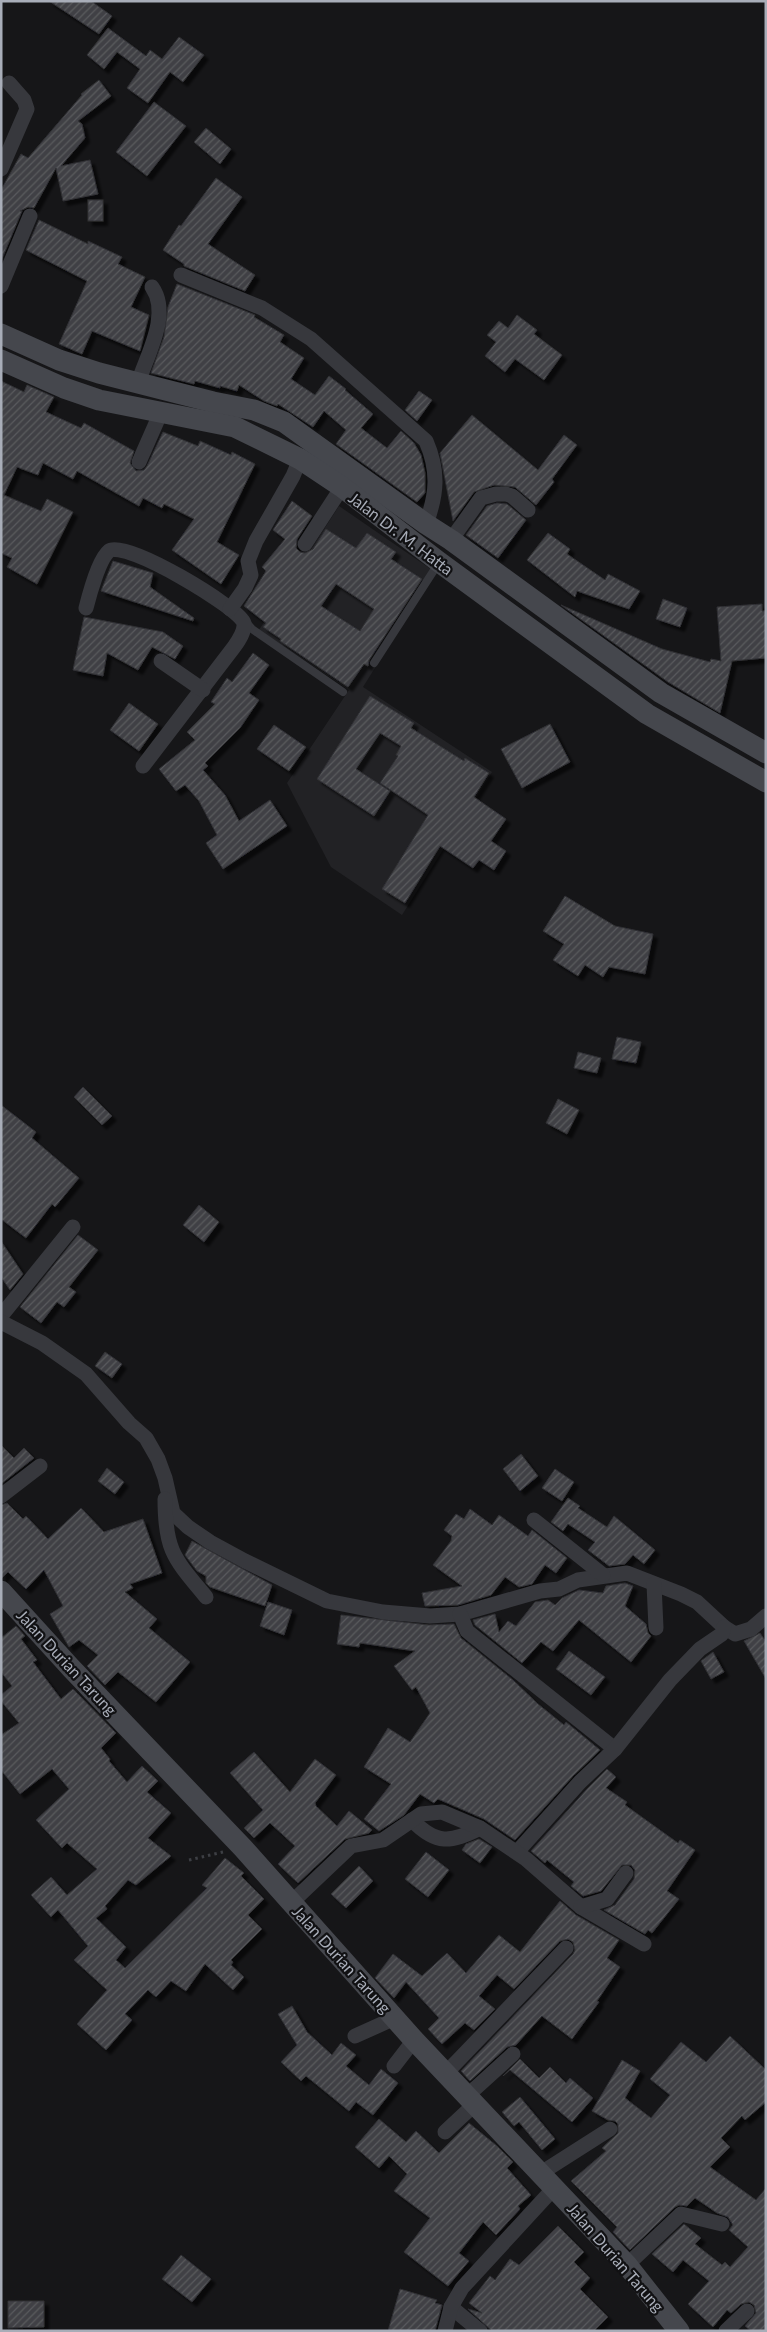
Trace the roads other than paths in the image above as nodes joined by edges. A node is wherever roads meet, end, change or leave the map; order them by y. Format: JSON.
{"nodes":[{"id":1,"x":9,"y":83,"type":"dead end"},
{"id":2,"x":1,"y":169,"type":"edge"},
{"id":3,"x":30,"y":216,"type":"dead end"},
{"id":4,"x":181,"y":274,"type":"dead end"},
{"id":5,"x":1,"y":286,"type":"edge"},
{"id":6,"x":152,"y":287,"type":"dead end"},
{"id":7,"x":1,"y":334,"type":"edge"},
{"id":8,"x":1,"y":360,"type":"edge"},
{"id":9,"x":138,"y":383,"type":"junction"},
{"id":10,"x":161,"y":412,"type":"junction"},
{"id":11,"x":300,"y":459,"type":"junction"},
{"id":12,"x":139,"y":462,"type":"dead end"},
{"id":13,"x":342,"y":487,"type":"junction"},
{"id":14,"x":528,"y":510,"type":"dead end"},
{"id":15,"x":426,"y":524,"type":"junction"},
{"id":16,"x":451,"y":540,"type":"junction"},
{"id":17,"x":305,"y":544,"type":"dead end"},
{"id":18,"x":439,"y":562,"type":"junction"},
{"id":19,"x":86,"y":608,"type":"dead end"},
{"id":20,"x":235,"y":613,"type":"junction"},
{"id":21,"x":161,"y":661,"type":"dead end"},
{"id":22,"x":374,"y":663,"type":"dead end"},
{"id":23,"x":203,"y":690,"type":"junction"},
{"id":24,"x":343,"y":692,"type":"dead end"},
{"id":25,"x":766,"y":753,"type":"edge"},
{"id":26,"x":143,"y":766,"type":"dead end"},
{"id":27,"x":766,"y":782,"type":"edge"},
{"id":28,"x":73,"y":1227,"type":"dead end"},
{"id":29,"x":1,"y":1316,"type":"edge"},
{"id":30,"x":1,"y":1322,"type":"edge"},
{"id":31,"x":40,"y":1466,"type":"dead end"},
{"id":32,"x":165,"y":1478,"type":"junction"},
{"id":33,"x":1,"y":1496,"type":"edge"},
{"id":34,"x":534,"y":1520,"type":"dead end"},
{"id":35,"x":603,"y":1575,"type":"junction"},
{"id":36,"x":654,"y":1584,"type":"junction"},
{"id":37,"x":1,"y":1591,"type":"edge"},
{"id":38,"x":206,"y":1597,"type":"dead end"},
{"id":39,"x":460,"y":1614,"type":"junction"},
{"id":40,"x":766,"y":1616,"type":"edge"},
{"id":41,"x":724,"y":1627,"type":"junction"},
{"id":42,"x":656,"y":1628,"type":"dead end"},
{"id":43,"x":615,"y":1749,"type":"junction"},
{"id":44,"x":412,"y":1820,"type":"junction"},
{"id":45,"x":480,"y":1828,"type":"junction"},
{"id":46,"x":517,"y":1852,"type":"junction"},
{"id":47,"x":626,"y":1874,"type":"dead end"},
{"id":48,"x":292,"y":1902,"type":"junction"},
{"id":49,"x":581,"y":1907,"type":"junction"},
{"id":50,"x":644,"y":1944,"type":"dead end"},
{"id":51,"x":566,"y":1948,"type":"dead end"},
{"id":52,"x":395,"y":2018,"type":"junction"},
{"id":53,"x":355,"y":2036,"type":"dead end"},
{"id":54,"x":414,"y":2040,"type":"junction"},
{"id":55,"x":513,"y":2054,"type":"dead end"},
{"id":56,"x":394,"y":2066,"type":"dead end"},
{"id":57,"x":446,"y":2073,"type":"junction"},
{"id":58,"x":472,"y":2100,"type":"junction"},
{"id":59,"x":610,"y":2129,"type":"dead end"},
{"id":60,"x":445,"y":2132,"type":"dead end"},
{"id":61,"x":548,"y":2180,"type":"junction"},
{"id":62,"x":722,"y":2224,"type":"dead end"},
{"id":63,"x":627,"y":2265,"type":"junction"},
{"id":64,"x":451,"y":2307,"type":"junction"},
{"id":65,"x":748,"y":2311,"type":"dead end"},
{"id":66,"x":446,"y":2331,"type":"edge"},
{"id":67,"x":480,"y":2331,"type":"edge"},
{"id":68,"x":678,"y":2331,"type":"edge"},
{"id":69,"x":726,"y":2331,"type":"edge"}],
"edges":[{"from":1,"to":2,"type":"street"},
{"from":3,"to":5,"type":"street"},
{"from":4,"to":15,"type":"street"},
{"from":6,"to":9,"type":"street"},
{"from":7,"to":9,"type":"main road","name":"Jalan Dr. M. Hatta"},
{"from":8,"to":10,"type":"main road","name":"Jalan Dr. M. Hatta"},
{"from":9,"to":15,"type":"main road","name":"Jalan Dr. M. Hatta"},
{"from":10,"to":11,"type":"main road","name":"Jalan Dr. M. Hatta"},
{"from":10,"to":12,"type":"street"},
{"from":11,"to":13,"type":"main road","name":"Jalan Dr. M. Hatta"},
{"from":11,"to":20,"type":"street"},
{"from":13,"to":17,"type":"street"},
{"from":13,"to":18,"type":"main road","name":"Jalan Dr. M. Hatta"},
{"from":14,"to":16,"type":"street"},
{"from":15,"to":16,"type":"main road","name":"Jalan Dr. M. Hatta"},
{"from":16,"to":25,"type":"main road","name":"Jalan Dr. M. Hatta"},
{"from":18,"to":22,"type":"lane"},
{"from":18,"to":27,"type":"main road","name":"Jalan Dr. M. Hatta"},
{"from":19,"to":20,"type":"street"},
{"from":20,"to":23,"type":"street"},
{"from":20,"to":24,"type":"lane"},
{"from":21,"to":23,"type":"street"},
{"from":23,"to":26,"type":"street"},
{"from":28,"to":29,"type":"street"},
{"from":30,"to":32,"type":"street"},
{"from":31,"to":33,"type":"street"},
{"from":32,"to":38,"type":"street"},
{"from":32,"to":39,"type":"street"},
{"from":34,"to":35,"type":"street"},
{"from":35,"to":36,"type":"street"},
{"from":35,"to":39,"type":"street"},
{"from":36,"to":41,"type":"street"},
{"from":36,"to":42,"type":"street"},
{"from":37,"to":48,"type":"main road","name":"Jalan Durian Tarung"},
{"from":39,"to":43,"type":"street"},
{"from":40,"to":41,"type":"street"},
{"from":41,"to":43,"type":"street"},
{"from":43,"to":46,"type":"street"},
{"from":44,"to":45,"type":"street"},
{"from":44,"to":45,"type":"street"},
{"from":44,"to":48,"type":"street"},
{"from":45,"to":46,"type":"street"},
{"from":46,"to":49,"type":"street"},
{"from":47,"to":49,"type":"street"},
{"from":48,"to":52,"type":"main road","name":"Jalan Durian Tarung"},
{"from":49,"to":50,"type":"street"},
{"from":51,"to":57,"type":"street"},
{"from":52,"to":53,"type":"street"},
{"from":52,"to":54,"type":"main road","name":"Jalan Durian Tarung"},
{"from":54,"to":56,"type":"street"},
{"from":54,"to":57,"type":"main road","name":"Jalan Durian Tarung"},
{"from":55,"to":58,"type":"street"},
{"from":57,"to":58,"type":"main road","name":"Jalan Durian Tarung"},
{"from":58,"to":60,"type":"street"},
{"from":58,"to":61,"type":"main road","name":"Jalan Durian Tarung"},
{"from":59,"to":61,"type":"street"},
{"from":61,"to":63,"type":"main road","name":"Jalan Durian Tarung"},
{"from":61,"to":64,"type":"street"},
{"from":62,"to":63,"type":"street"},
{"from":63,"to":68,"type":"main road","name":"Jalan Durian Tarung"},
{"from":64,"to":66,"type":"street"},
{"from":64,"to":67,"type":"street"},
{"from":65,"to":69,"type":"street"}]}
